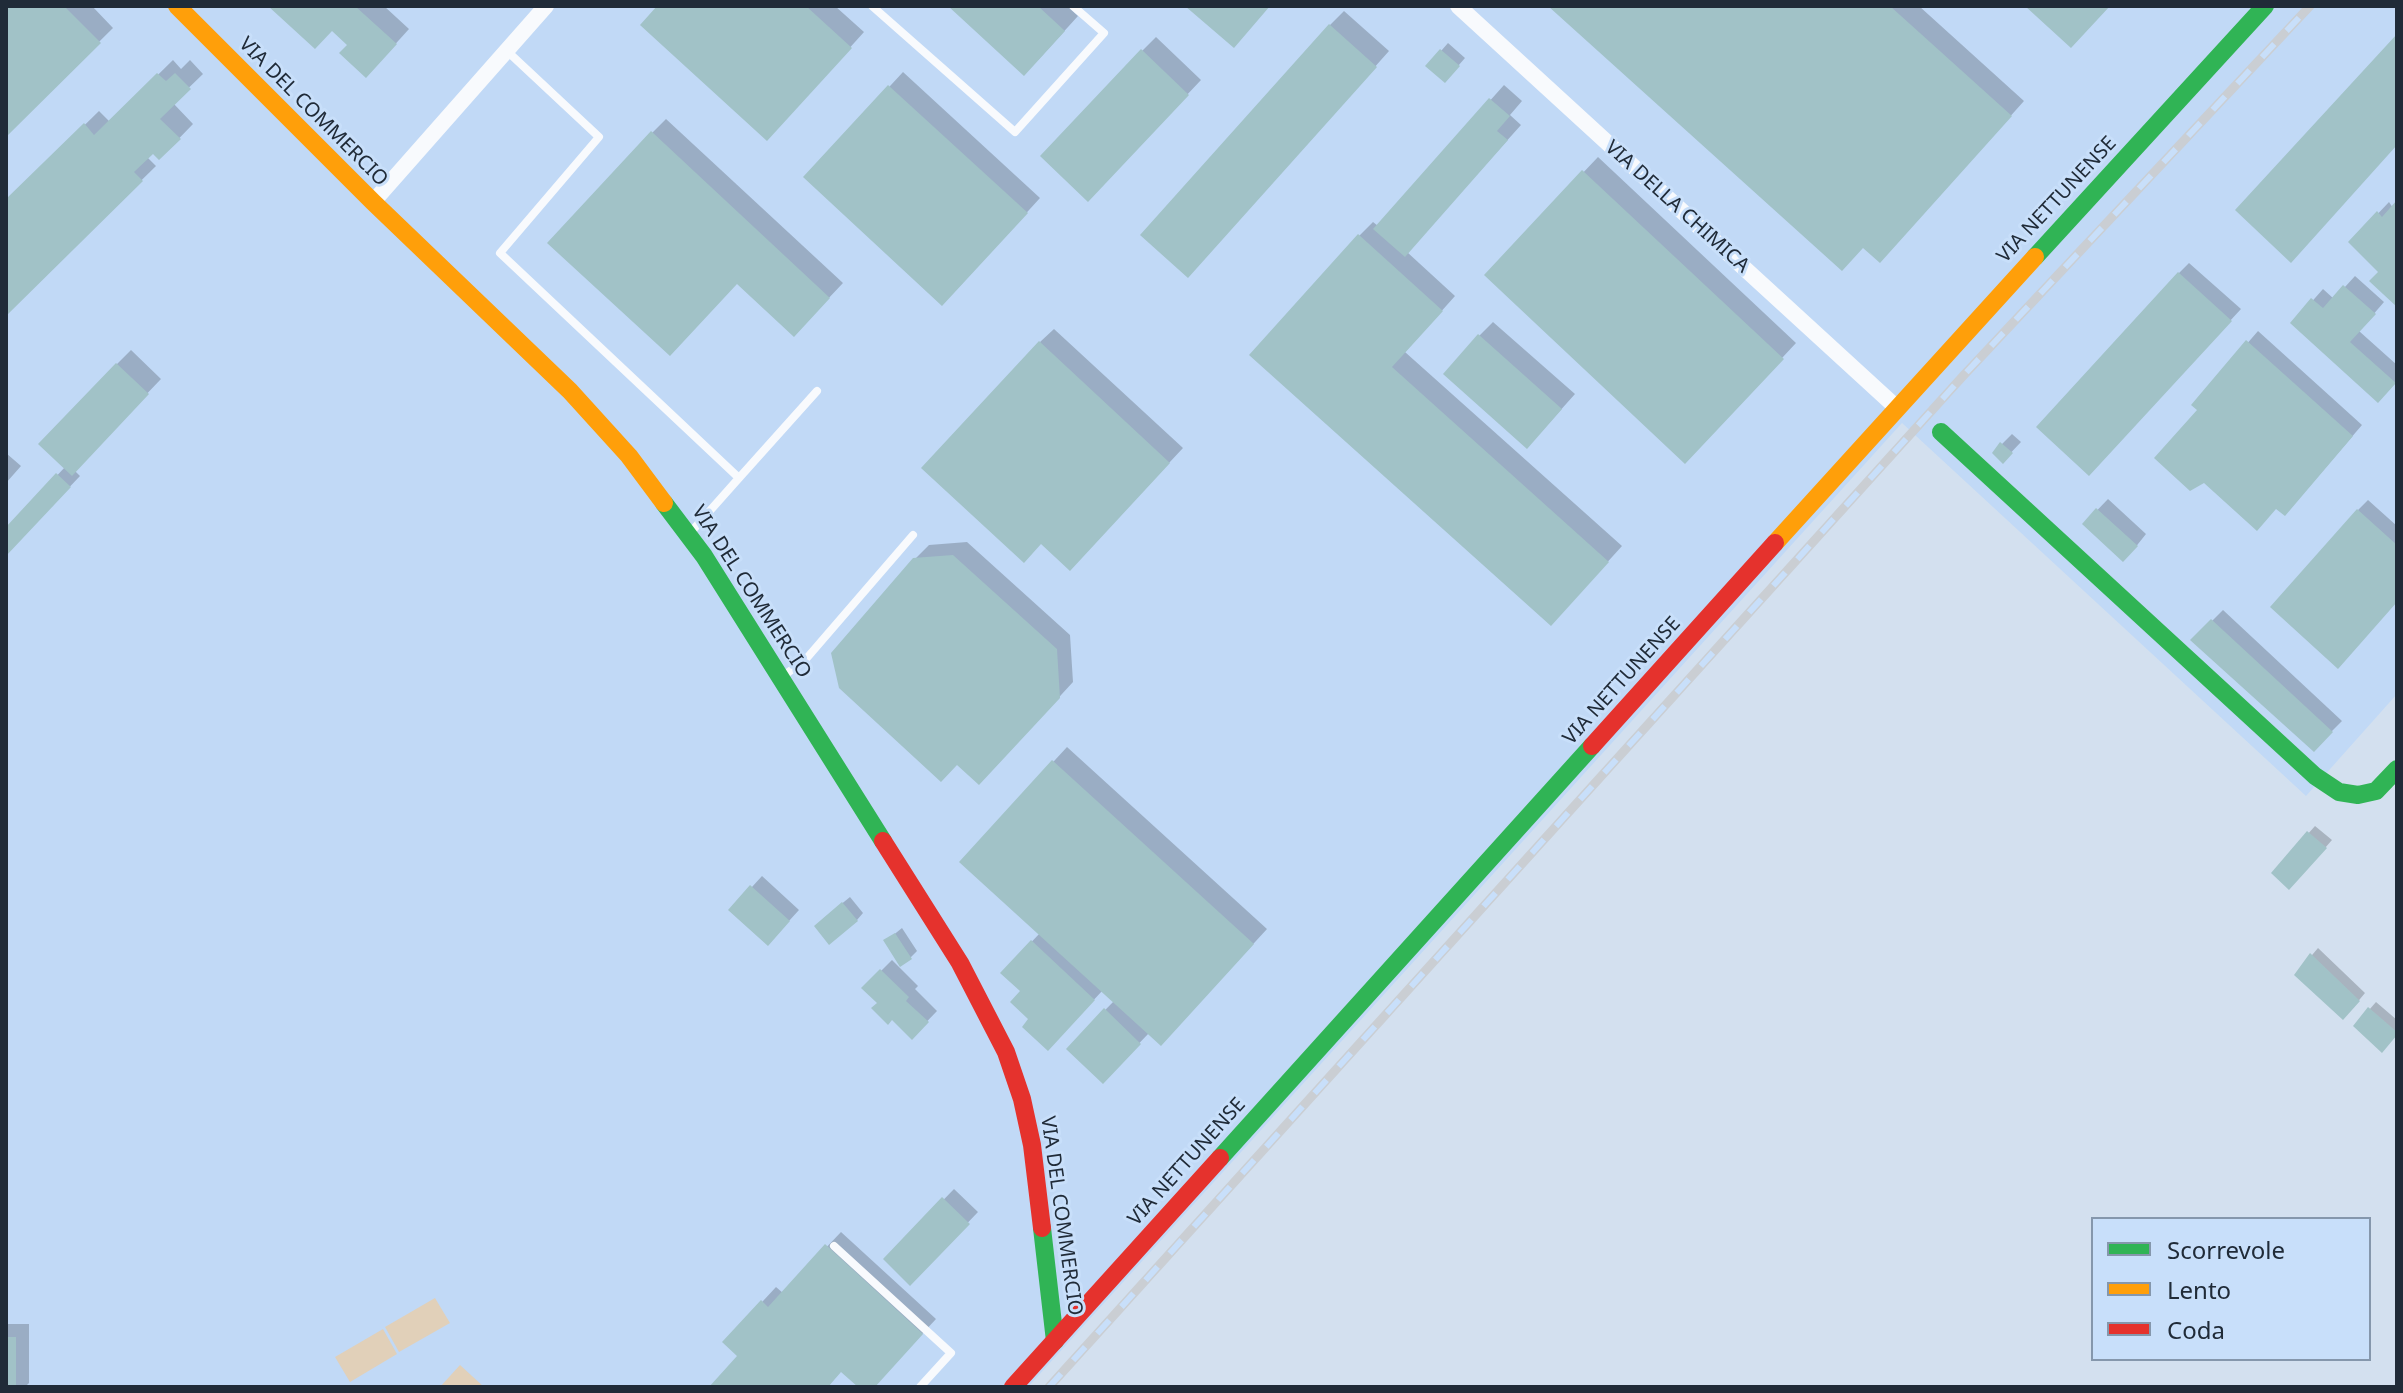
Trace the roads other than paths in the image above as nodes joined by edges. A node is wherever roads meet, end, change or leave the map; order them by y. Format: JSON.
{"nodes":[{"id":1,"x":177,"y":6,"type":"edge"},
{"id":2,"x":546,"y":6,"type":"edge"},
{"id":3,"x":872,"y":6,"type":"edge"},
{"id":4,"x":1073,"y":6,"type":"edge"},
{"id":5,"x":1458,"y":6,"type":"edge"},
{"id":6,"x":2265,"y":6,"type":"edge"},
{"id":7,"x":507,"y":51,"type":"junction"},
{"id":8,"x":373,"y":202,"type":"junction"},
{"id":9,"x":817,"y":391,"type":"dead end"},
{"id":10,"x":1897,"y":408,"type":"junction"},
{"id":11,"x":1941,"y":432,"type":"dead end"},
{"id":12,"x":739,"y":478,"type":"junction"},
{"id":13,"x":689,"y":534,"type":"junction"},
{"id":14,"x":913,"y":535,"type":"dead end"},
{"id":15,"x":781,"y":678,"type":"junction"},
{"id":16,"x":2397,"y":769,"type":"edge"},
{"id":17,"x":834,"y":1246,"type":"dead end"},
{"id":18,"x":1055,"y":1341,"type":"junction"},
{"id":19,"x":920,"y":1387,"type":"edge"},
{"id":20,"x":1013,"y":1387,"type":"edge"}],
"edges":[{"from":1,"to":8,"type":"street","name":"VIA DEL COMMERCIO"},
{"from":2,"to":7,"type":"street"},
{"from":3,"to":4,"type":"lane"},
{"from":5,"to":10,"type":"street","name":"VIA DELLA CHIMICA"},
{"from":6,"to":10,"type":"street","name":"VIA NETTUNENSE"},
{"from":7,"to":8,"type":"street"},
{"from":7,"to":12,"type":"lane"},
{"from":8,"to":13,"type":"street","name":"VIA DEL COMMERCIO"},
{"from":9,"to":12,"type":"lane"},
{"from":10,"to":18,"type":"street","name":"VIA NETTUNENSE"},
{"from":11,"to":16,"type":"street"},
{"from":12,"to":13,"type":"lane"},
{"from":13,"to":15,"type":"street","name":"VIA DEL COMMERCIO"},
{"from":14,"to":15,"type":"lane"},
{"from":15,"to":18,"type":"street","name":"VIA DEL COMMERCIO"},
{"from":17,"to":19,"type":"lane"},
{"from":18,"to":20,"type":"street","name":"VIA NETTUNENSE"}]}
